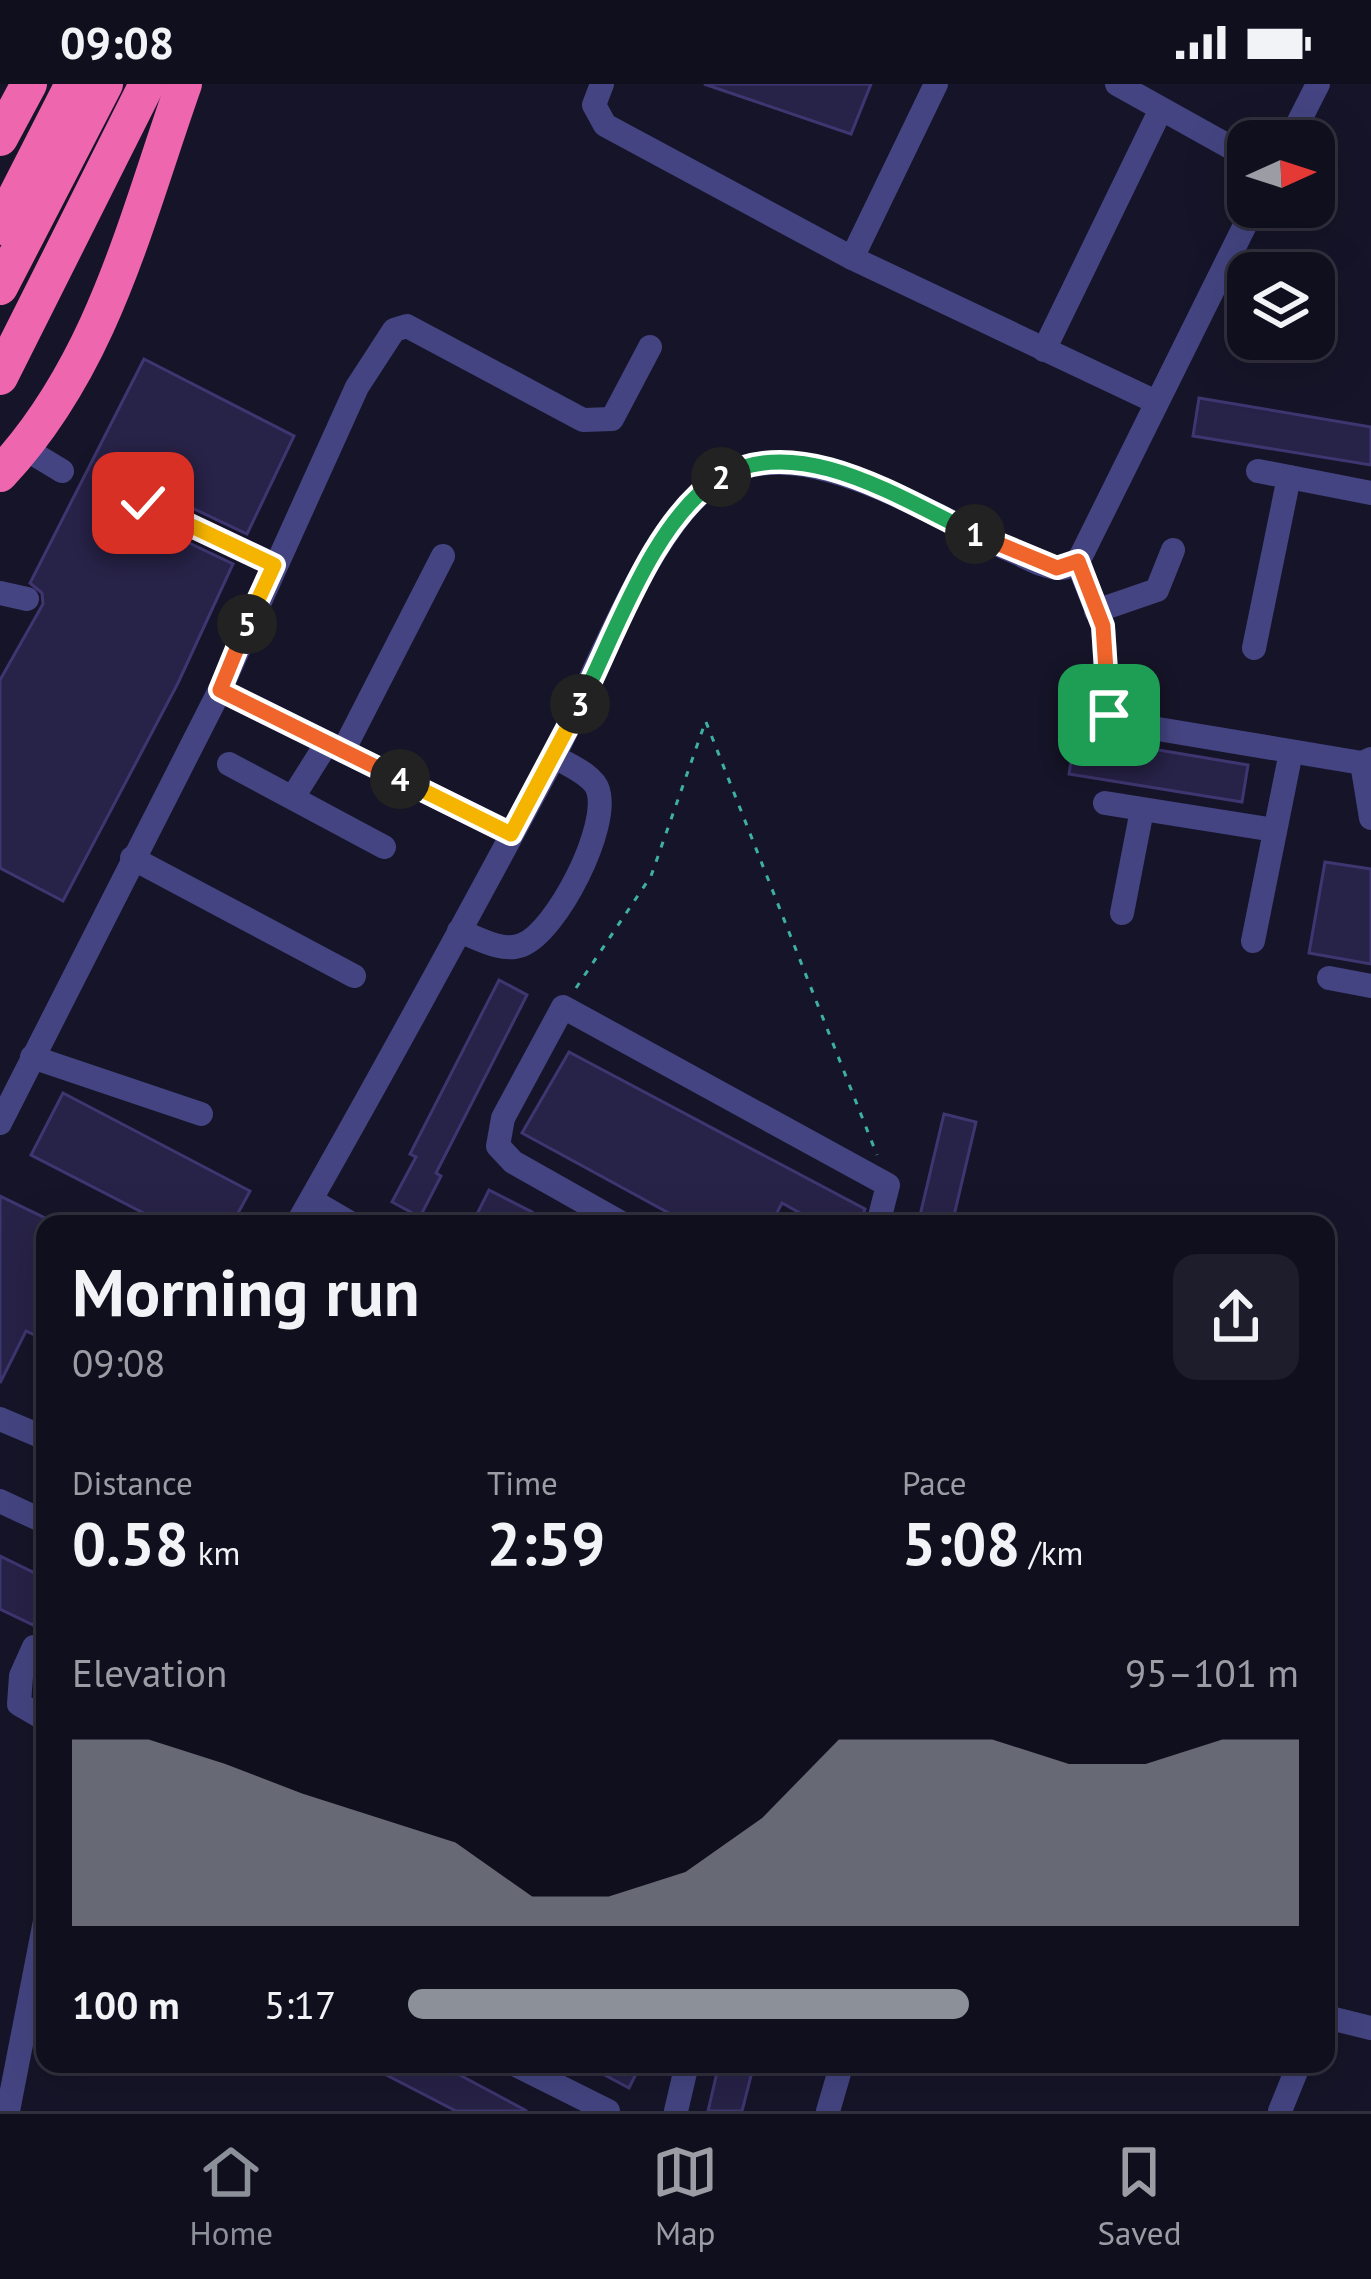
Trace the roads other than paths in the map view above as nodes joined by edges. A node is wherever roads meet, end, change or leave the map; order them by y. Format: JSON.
{"nodes":[{"id":1,"x":73,"y":84,"type":"edge"},
{"id":2,"x":105,"y":84,"type":"edge"},
{"id":3,"x":147,"y":84,"type":"edge"},
{"id":4,"x":169,"y":84,"type":"edge"},
{"id":5,"x":184,"y":84,"type":"edge"},
{"id":6,"x":602,"y":84,"type":"edge"},
{"id":7,"x":936,"y":84,"type":"edge"},
{"id":8,"x":1117,"y":84,"type":"edge"},
{"id":9,"x":1318,"y":84,"type":"edge"},
{"id":10,"x":1161,"y":109,"type":"junction"},
{"id":11,"x":1300,"y":120,"type":"edge"},
{"id":12,"x":1227,"y":145,"type":"edge"},
{"id":13,"x":117,"y":146,"type":"junction"},
{"id":14,"x":0,"y":227,"type":"edge"},
{"id":15,"x":1243,"y":228,"type":"edge"},
{"id":16,"x":852,"y":257,"type":"junction"},
{"id":17,"x":0,"y":287,"type":"edge"},
{"id":18,"x":650,"y":347,"type":"dead end"},
{"id":19,"x":1044,"y":350,"type":"junction"},
{"id":20,"x":0,"y":377,"type":"edge"},
{"id":21,"x":1154,"y":401,"type":"junction"},
{"id":22,"x":12,"y":461,"type":"edge"},
{"id":23,"x":62,"y":471,"type":"dead end"},
{"id":24,"x":1258,"y":471,"type":"dead end"},
{"id":25,"x":1289,"y":477,"type":"junction"},
{"id":26,"x":1371,"y":494,"type":"edge"},
{"id":27,"x":143,"y":503,"type":"dead end"},
{"id":28,"x":1173,"y":550,"type":"dead end"},
{"id":29,"x":443,"y":556,"type":"dead end"},
{"id":30,"x":1078,"y":561,"type":"junction"},
{"id":31,"x":274,"y":565,"type":"junction"},
{"id":32,"x":0,"y":593,"type":"edge"},
{"id":33,"x":27,"y":599,"type":"dead end"},
{"id":34,"x":1096,"y":610,"type":"junction"},
{"id":35,"x":1254,"y":648,"type":"dead end"},
{"id":36,"x":220,"y":690,"type":"junction"},
{"id":37,"x":335,"y":747,"type":"junction"},
{"id":38,"x":1292,"y":752,"type":"junction"},
{"id":39,"x":554,"y":756,"type":"junction"},
{"id":40,"x":1367,"y":761,"type":"edge"},
{"id":41,"x":229,"y":764,"type":"dead end"},
{"id":42,"x":293,"y":796,"type":"junction"},
{"id":43,"x":1105,"y":802,"type":"dead end"},
{"id":44,"x":1142,"y":810,"type":"junction"},
{"id":45,"x":1371,"y":818,"type":"edge"},
{"id":46,"x":1274,"y":830,"type":"junction"},
{"id":47,"x":511,"y":834,"type":"junction"},
{"id":48,"x":384,"y":847,"type":"dead end"},
{"id":49,"x":132,"y":858,"type":"junction"},
{"id":50,"x":1122,"y":913,"type":"dead end"},
{"id":51,"x":459,"y":931,"type":"junction"},
{"id":52,"x":1253,"y":941,"type":"dead end"},
{"id":53,"x":354,"y":976,"type":"dead end"},
{"id":54,"x":1329,"y":978,"type":"dead end"},
{"id":55,"x":1371,"y":986,"type":"edge"},
{"id":56,"x":32,"y":1057,"type":"junction"},
{"id":57,"x":201,"y":1114,"type":"dead end"},
{"id":58,"x":0,"y":1123,"type":"edge"},
{"id":59,"x":310,"y":1200,"type":"junction"},
{"id":60,"x":302,"y":1215,"type":"edge"},
{"id":61,"x":336,"y":1215,"type":"edge"},
{"id":62,"x":607,"y":1215,"type":"edge"},
{"id":63,"x":880,"y":1215,"type":"edge"},
{"id":64,"x":0,"y":1419,"type":"edge"},
{"id":65,"x":36,"y":1434,"type":"edge"},
{"id":66,"x":0,"y":1502,"type":"edge"},
{"id":67,"x":36,"y":1518,"type":"edge"},
{"id":68,"x":34,"y":1647,"type":"dead end"},
{"id":69,"x":36,"y":1714,"type":"edge"},
{"id":70,"x":36,"y":1967,"type":"edge"},
{"id":71,"x":1335,"y":2019,"type":"edge"},
{"id":72,"x":1371,"y":2028,"type":"edge"},
{"id":73,"x":532,"y":2073,"type":"edge"},
{"id":74,"x":685,"y":2073,"type":"edge"},
{"id":75,"x":839,"y":2073,"type":"edge"},
{"id":76,"x":1295,"y":2073,"type":"edge"},
{"id":77,"x":8,"y":2111,"type":"edge"},
{"id":78,"x":608,"y":2111,"type":"edge"},
{"id":79,"x":676,"y":2111,"type":"edge"},
{"id":80,"x":828,"y":2111,"type":"edge"},
{"id":81,"x":1280,"y":2111,"type":"edge"}],
"edges":[{"from":1,"to":14,"type":"highway"},
{"from":2,"to":17,"type":"highway"},
{"from":3,"to":13,"type":"highway"},
{"from":4,"to":13,"type":"highway"},
{"from":5,"to":22,"type":"highway"},
{"from":6,"to":16,"type":"street"},
{"from":7,"to":16,"type":"street"},
{"from":8,"to":10,"type":"street"},
{"from":9,"to":11,"type":"street"},
{"from":10,"to":12,"type":"street"},
{"from":10,"to":19,"type":"street"},
{"from":13,"to":20,"type":"highway"},
{"from":15,"to":21,"type":"street"},
{"from":16,"to":19,"type":"street"},
{"from":18,"to":31,"type":"street"},
{"from":19,"to":21,"type":"street"},
{"from":21,"to":30,"type":"street"},
{"from":22,"to":23,"type":"street"},
{"from":24,"to":25,"type":"street"},
{"from":25,"to":26,"type":"street"},
{"from":25,"to":35,"type":"street"},
{"from":27,"to":31,"type":"street"},
{"from":28,"to":34,"type":"street"},
{"from":29,"to":37,"type":"street"},
{"from":30,"to":34,"type":"street"},
{"from":30,"to":39,"type":"street"},
{"from":31,"to":36,"type":"street"},
{"from":32,"to":33,"type":"street"},
{"from":34,"to":38,"type":"street"},
{"from":36,"to":37,"type":"street"},
{"from":36,"to":49,"type":"street"},
{"from":37,"to":42,"type":"street"},
{"from":37,"to":47,"type":"street"},
{"from":38,"to":40,"type":"street"},
{"from":38,"to":46,"type":"street"},
{"from":39,"to":47,"type":"street"},
{"from":39,"to":51,"type":"street"},
{"from":40,"to":45,"type":"street"},
{"from":41,"to":42,"type":"street"},
{"from":42,"to":48,"type":"street"},
{"from":43,"to":44,"type":"street"},
{"from":44,"to":46,"type":"street"},
{"from":44,"to":50,"type":"street"},
{"from":46,"to":52,"type":"street"},
{"from":47,"to":51,"type":"street"},
{"from":49,"to":53,"type":"street"},
{"from":49,"to":56,"type":"street"},
{"from":51,"to":59,"type":"street"},
{"from":54,"to":55,"type":"street"},
{"from":56,"to":57,"type":"street"},
{"from":56,"to":58,"type":"street"},
{"from":59,"to":60,"type":"street"},
{"from":59,"to":61,"type":"street"},
{"from":62,"to":63,"type":"street"},
{"from":64,"to":65,"type":"street"},
{"from":66,"to":67,"type":"street"},
{"from":68,"to":69,"type":"street"},
{"from":70,"to":77,"type":"street"},
{"from":71,"to":72,"type":"street"},
{"from":73,"to":78,"type":"street"},
{"from":74,"to":79,"type":"street"},
{"from":75,"to":80,"type":"street"},
{"from":76,"to":81,"type":"street"}]}
